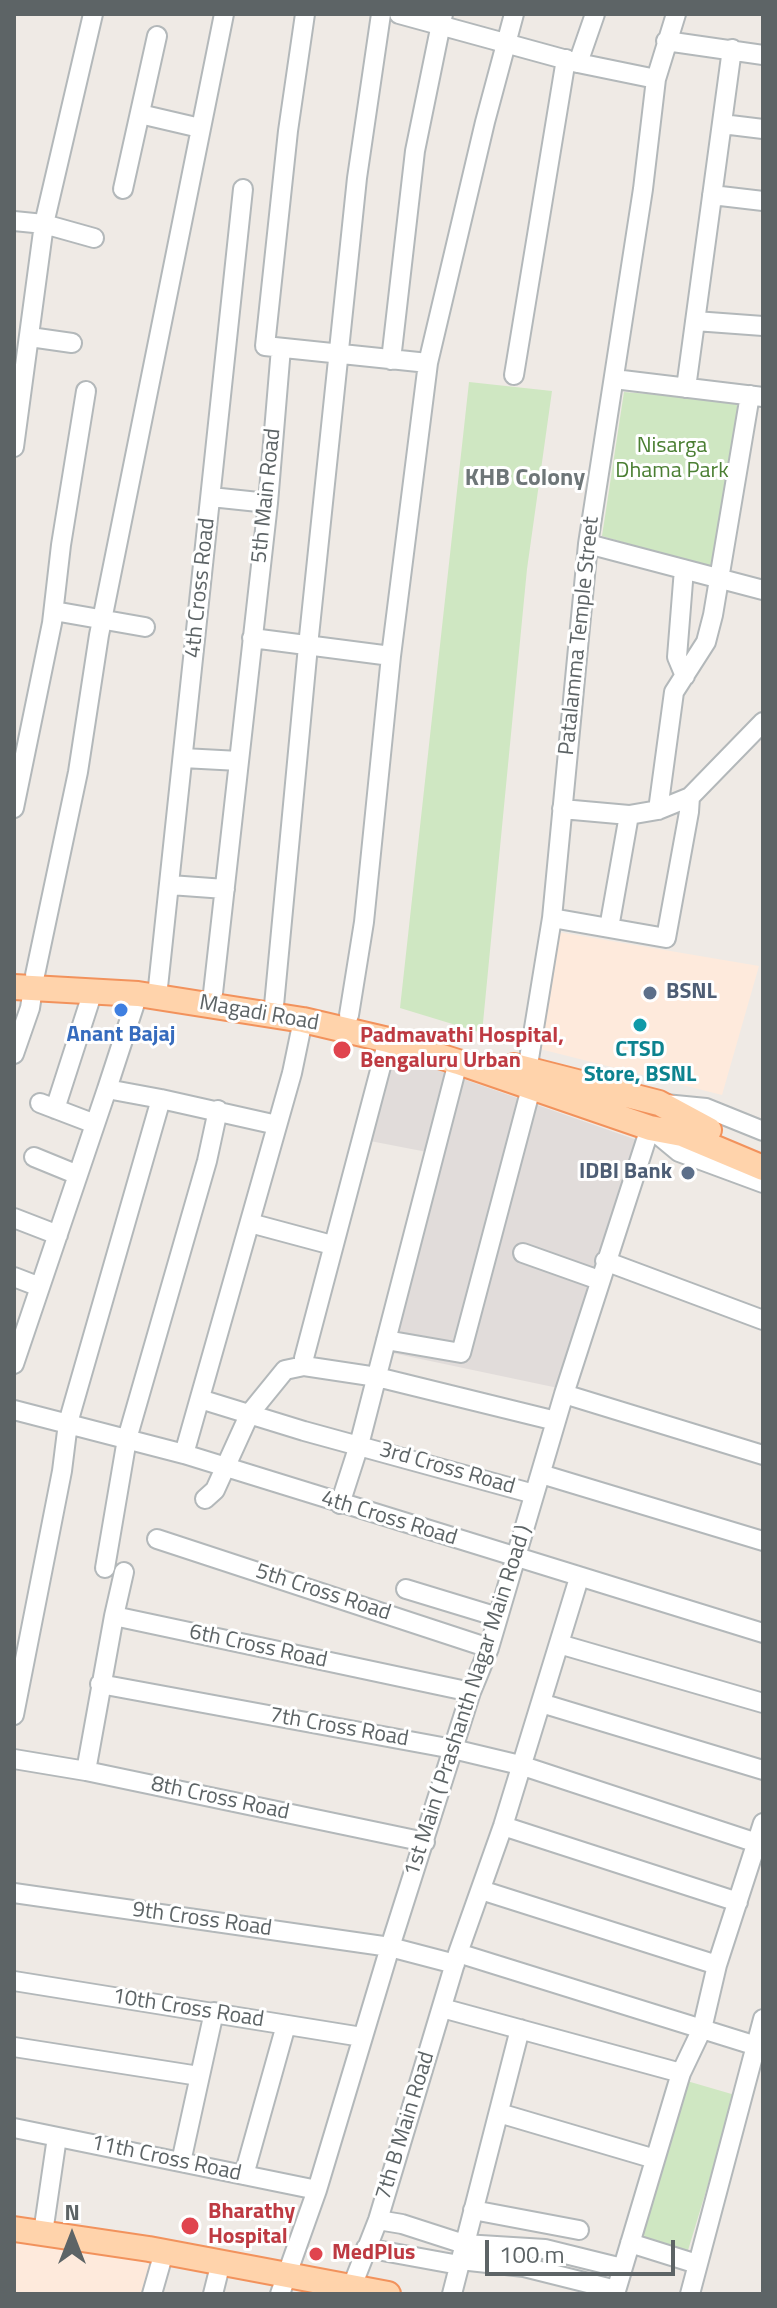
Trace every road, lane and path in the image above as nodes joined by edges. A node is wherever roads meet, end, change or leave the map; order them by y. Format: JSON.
{"nodes":[{"id":1,"x":93,"y":14,"type":"edge"},
{"id":2,"x":224,"y":14,"type":"edge"},
{"id":3,"x":305,"y":14,"type":"edge"},
{"id":4,"x":381,"y":14,"type":"edge"},
{"id":5,"x":399,"y":14,"type":"edge"},
{"id":6,"x":514,"y":14,"type":"edge"},
{"id":7,"x":595,"y":14,"type":"edge"},
{"id":8,"x":676,"y":14,"type":"edge"},
{"id":9,"x":442,"y":19,"type":"edge"},
{"id":10,"x":157,"y":36,"type":"dead end"},
{"id":11,"x":666,"y":41,"type":"junction"},
{"id":12,"x":505,"y":42,"type":"junction"},
{"id":13,"x":732,"y":49,"type":"junction"},
{"id":14,"x":763,"y":55,"type":"edge"},
{"id":15,"x":572,"y":61,"type":"junction"},
{"id":16,"x":656,"y":79,"type":"junction"},
{"id":17,"x":140,"y":114,"type":"junction"},
{"id":18,"x":722,"y":124,"type":"junction"},
{"id":19,"x":200,"y":128,"type":"junction"},
{"id":20,"x":763,"y":129,"type":"edge"},
{"id":21,"x":123,"y":189,"type":"dead end"},
{"id":22,"x":243,"y":189,"type":"dead end"},
{"id":23,"x":712,"y":195,"type":"junction"},
{"id":24,"x":763,"y":201,"type":"edge"},
{"id":25,"x":14,"y":221,"type":"edge"},
{"id":26,"x":44,"y":224,"type":"junction"},
{"id":27,"x":94,"y":238,"type":"dead end"},
{"id":28,"x":695,"y":321,"type":"junction"},
{"id":29,"x":763,"y":326,"type":"edge"},
{"id":30,"x":30,"y":337,"type":"junction"},
{"id":31,"x":72,"y":343,"type":"dead end"},
{"id":32,"x":281,"y":348,"type":"junction"},
{"id":33,"x":340,"y":356,"type":"junction"},
{"id":34,"x":391,"y":360,"type":"junction"},
{"id":35,"x":428,"y":363,"type":"junction"},
{"id":36,"x":514,"y":375,"type":"dead end"},
{"id":37,"x":614,"y":379,"type":"junction"},
{"id":38,"x":686,"y":388,"type":"junction"},
{"id":39,"x":86,"y":391,"type":"dead end"},
{"id":40,"x":756,"y":396,"type":"edge"},
{"id":41,"x":14,"y":447,"type":"edge"},
{"id":42,"x":211,"y":497,"type":"junction"},
{"id":43,"x":268,"y":503,"type":"junction"},
{"id":44,"x":588,"y":544,"type":"junction"},
{"id":45,"x":684,"y":569,"type":"junction"},
{"id":46,"x":718,"y":578,"type":"junction"},
{"id":47,"x":763,"y":590,"type":"edge"},
{"id":48,"x":54,"y":611,"type":"junction"},
{"id":49,"x":102,"y":620,"type":"junction"},
{"id":50,"x":145,"y":627,"type":"dead end"},
{"id":51,"x":252,"y":638,"type":"junction"},
{"id":52,"x":308,"y":646,"type":"junction"},
{"id":53,"x":391,"y":656,"type":"junction"},
{"id":54,"x":685,"y":676,"type":"junction"},
{"id":55,"x":763,"y":722,"type":"edge"},
{"id":56,"x":183,"y":758,"type":"junction"},
{"id":57,"x":239,"y":761,"type":"junction"},
{"id":58,"x":690,"y":797,"type":"junction"},
{"id":59,"x":14,"y":808,"type":"edge"},
{"id":60,"x":562,"y":809,"type":"junction"},
{"id":61,"x":658,"y":810,"type":"junction"},
{"id":62,"x":629,"y":815,"type":"junction"},
{"id":63,"x":170,"y":885,"type":"junction"},
{"id":64,"x":225,"y":889,"type":"junction"},
{"id":65,"x":552,"y":918,"type":"junction"},
{"id":66,"x":609,"y":928,"type":"junction"},
{"id":67,"x":24,"y":981,"type":"edge"},
{"id":68,"x":148,"y":990,"type":"junction"},
{"id":69,"x":93,"y":991,"type":"junction"},
{"id":70,"x":213,"y":993,"type":"junction"},
{"id":71,"x":274,"y":1010,"type":"junction"},
{"id":72,"x":349,"y":1015,"type":"junction"},
{"id":73,"x":303,"y":1020,"type":"junction"},
{"id":74,"x":388,"y":1040,"type":"junction"},
{"id":75,"x":14,"y":1054,"type":"edge"},
{"id":76,"x":458,"y":1062,"type":"junction"},
{"id":77,"x":529,"y":1079,"type":"junction"},
{"id":78,"x":107,"y":1089,"type":"junction"},
{"id":79,"x":161,"y":1099,"type":"junction"},
{"id":80,"x":659,"y":1103,"type":"junction"},
{"id":81,"x":218,"y":1110,"type":"junction"},
{"id":82,"x":95,"y":1124,"type":"junction"},
{"id":83,"x":277,"y":1125,"type":"junction"},
{"id":84,"x":650,"y":1128,"type":"junction"},
{"id":85,"x":763,"y":1131,"type":"edge"},
{"id":86,"x":763,"y":1151,"type":"edge"},
{"id":87,"x":34,"y":1157,"type":"dead end"},
{"id":88,"x":763,"y":1168,"type":"edge"},
{"id":89,"x":78,"y":1175,"type":"junction"},
{"id":90,"x":763,"y":1183,"type":"edge"},
{"id":91,"x":14,"y":1218,"type":"edge"},
{"id":92,"x":250,"y":1223,"type":"junction"},
{"id":93,"x":58,"y":1235,"type":"junction"},
{"id":94,"x":332,"y":1245,"type":"junction"},
{"id":95,"x":523,"y":1253,"type":"dead end"},
{"id":96,"x":605,"y":1261,"type":"junction"},
{"id":97,"x":14,"y":1277,"type":"edge"},
{"id":98,"x":599,"y":1280,"type":"junction"},
{"id":99,"x":40,"y":1287,"type":"junction"},
{"id":100,"x":763,"y":1320,"type":"edge"},
{"id":101,"x":18,"y":1338,"type":"edge"},
{"id":102,"x":386,"y":1340,"type":"junction"},
{"id":103,"x":14,"y":1364,"type":"edge"},
{"id":104,"x":304,"y":1366,"type":"junction"},
{"id":105,"x":377,"y":1377,"type":"junction"},
{"id":106,"x":564,"y":1394,"type":"junction"},
{"id":107,"x":200,"y":1399,"type":"junction"},
{"id":108,"x":14,"y":1410,"type":"edge"},
{"id":109,"x":250,"y":1413,"type":"junction"},
{"id":110,"x":556,"y":1421,"type":"junction"},
{"id":111,"x":68,"y":1423,"type":"junction"},
{"id":112,"x":127,"y":1439,"type":"junction"},
{"id":113,"x":359,"y":1445,"type":"junction"},
{"id":114,"x":184,"y":1454,"type":"junction"},
{"id":115,"x":763,"y":1455,"type":"edge"},
{"id":116,"x":225,"y":1468,"type":"junction"},
{"id":117,"x":541,"y":1474,"type":"junction"},
{"id":118,"x":534,"y":1494,"type":"junction"},
{"id":119,"x":205,"y":1499,"type":"dead end"},
{"id":120,"x":340,"y":1504,"type":"junction"},
{"id":121,"x":157,"y":1539,"type":"dead end"},
{"id":122,"x":763,"y":1541,"type":"edge"},
{"id":123,"x":517,"y":1558,"type":"junction"},
{"id":124,"x":579,"y":1578,"type":"junction"},
{"id":125,"x":406,"y":1589,"type":"dead end"},
{"id":126,"x":114,"y":1616,"type":"junction"},
{"id":127,"x":498,"y":1617,"type":"junction"},
{"id":128,"x":763,"y":1633,"type":"edge"},
{"id":129,"x":559,"y":1644,"type":"junction"},
{"id":130,"x":489,"y":1648,"type":"junction"},
{"id":131,"x":100,"y":1684,"type":"junction"},
{"id":132,"x":471,"y":1692,"type":"junction"},
{"id":133,"x":541,"y":1703,"type":"junction"},
{"id":134,"x":763,"y":1703,"type":"edge"},
{"id":135,"x":14,"y":1715,"type":"edge"},
{"id":136,"x":453,"y":1749,"type":"junction"},
{"id":137,"x":14,"y":1759,"type":"edge"},
{"id":138,"x":520,"y":1765,"type":"junction"},
{"id":139,"x":763,"y":1770,"type":"edge"},
{"id":140,"x":86,"y":1771,"type":"junction"},
{"id":141,"x":763,"y":1823,"type":"edge"},
{"id":142,"x":503,"y":1826,"type":"junction"},
{"id":143,"x":425,"y":1842,"type":"junction"},
{"id":144,"x":760,"y":1844,"type":"edge"},
{"id":145,"x":481,"y":1890,"type":"junction"},
{"id":146,"x":14,"y":1893,"type":"edge"},
{"id":147,"x":738,"y":1902,"type":"junction"},
{"id":148,"x":390,"y":1947,"type":"junction"},
{"id":149,"x":457,"y":1958,"type":"junction"},
{"id":150,"x":717,"y":1965,"type":"junction"},
{"id":151,"x":14,"y":1981,"type":"edge"},
{"id":152,"x":442,"y":2008,"type":"junction"},
{"id":153,"x":214,"y":2012,"type":"junction"},
{"id":154,"x":763,"y":2019,"type":"edge"},
{"id":155,"x":286,"y":2025,"type":"junction"},
{"id":156,"x":520,"y":2029,"type":"junction"},
{"id":157,"x":702,"y":2029,"type":"junction"},
{"id":158,"x":362,"y":2037,"type":"junction"},
{"id":159,"x":14,"y":2047,"type":"edge"},
{"id":160,"x":759,"y":2047,"type":"edge"},
{"id":161,"x":681,"y":2073,"type":"junction"},
{"id":162,"x":199,"y":2076,"type":"junction"},
{"id":163,"x":499,"y":2113,"type":"junction"},
{"id":164,"x":14,"y":2128,"type":"edge"},
{"id":165,"x":57,"y":2137,"type":"junction"},
{"id":166,"x":655,"y":2159,"type":"junction"},
{"id":167,"x":181,"y":2162,"type":"junction"},
{"id":168,"x":244,"y":2175,"type":"junction"},
{"id":169,"x":317,"y":2190,"type":"junction"},
{"id":170,"x":473,"y":2210,"type":"junction"},
{"id":171,"x":378,"y":2220,"type":"junction"},
{"id":172,"x":14,"y":2229,"type":"edge"},
{"id":173,"x":579,"y":2230,"type":"dead end"},
{"id":174,"x":43,"y":2233,"type":"junction"},
{"id":175,"x":630,"y":2243,"type":"junction"},
{"id":176,"x":366,"y":2248,"type":"junction"},
{"id":177,"x":164,"y":2252,"type":"junction"},
{"id":178,"x":461,"y":2256,"type":"junction"},
{"id":179,"x":221,"y":2262,"type":"junction"},
{"id":180,"x":697,"y":2264,"type":"junction"},
{"id":181,"x":622,"y":2268,"type":"junction"},
{"id":182,"x":283,"y":2284,"type":"edge"},
{"id":183,"x":350,"y":2290,"type":"edge"},
{"id":184,"x":615,"y":2292,"type":"edge"},
{"id":185,"x":152,"y":2294,"type":"edge"},
{"id":186,"x":213,"y":2294,"type":"edge"},
{"id":187,"x":388,"y":2294,"type":"edge"},
{"id":188,"x":452,"y":2294,"type":"edge"},
{"id":189,"x":690,"y":2294,"type":"edge"}],
"edges":[{"from":1,"to":26,"type":"street"},
{"from":2,"to":19,"type":"street"},
{"from":3,"to":32,"type":"street"},
{"from":4,"to":33,"type":"street"},
{"from":5,"to":9,"type":"street"},
{"from":6,"to":12,"type":"street"},
{"from":7,"to":15,"type":"street"},
{"from":8,"to":11,"type":"street","name":"Patalamma Temple Street"},
{"from":9,"to":12,"type":"street"},
{"from":9,"to":34,"type":"street"},
{"from":10,"to":17,"type":"street"},
{"from":11,"to":13,"type":"street"},
{"from":11,"to":16,"type":"street","name":"Patalamma Temple Street"},
{"from":12,"to":15,"type":"street"},
{"from":12,"to":35,"type":"street"},
{"from":13,"to":14,"type":"street"},
{"from":13,"to":18,"type":"street"},
{"from":15,"to":16,"type":"street"},
{"from":15,"to":36,"type":"street"},
{"from":16,"to":37,"type":"street","name":"Patalamma Temple Street"},
{"from":17,"to":19,"type":"street"},
{"from":17,"to":21,"type":"street"},
{"from":18,"to":20,"type":"street"},
{"from":18,"to":23,"type":"street"},
{"from":19,"to":49,"type":"street"},
{"from":22,"to":42,"type":"street","name":"4th Cross Road"},
{"from":23,"to":24,"type":"street"},
{"from":23,"to":28,"type":"street"},
{"from":25,"to":26,"type":"street"},
{"from":26,"to":27,"type":"street"},
{"from":26,"to":30,"type":"street"},
{"from":28,"to":29,"type":"street"},
{"from":28,"to":38,"type":"street"},
{"from":30,"to":31,"type":"street"},
{"from":30,"to":41,"type":"street"},
{"from":32,"to":33,"type":"street"},
{"from":32,"to":43,"type":"street","name":"5th Main Road"},
{"from":33,"to":34,"type":"street"},
{"from":33,"to":52,"type":"street"},
{"from":34,"to":35,"type":"street"},
{"from":35,"to":53,"type":"street"},
{"from":37,"to":38,"type":"street"},
{"from":37,"to":44,"type":"street","name":"Patalamma Temple Street"},
{"from":38,"to":40,"type":"street"},
{"from":39,"to":48,"type":"street"},
{"from":40,"to":46,"type":"street"},
{"from":42,"to":43,"type":"street"},
{"from":42,"to":56,"type":"street","name":"4th Cross Road"},
{"from":43,"to":51,"type":"street","name":"5th Main Road"},
{"from":44,"to":45,"type":"street"},
{"from":44,"to":60,"type":"street","name":"Patalamma Temple Street"},
{"from":45,"to":46,"type":"street"},
{"from":45,"to":54,"type":"street"},
{"from":46,"to":47,"type":"street"},
{"from":46,"to":54,"type":"street"},
{"from":48,"to":49,"type":"street"},
{"from":48,"to":59,"type":"street"},
{"from":49,"to":50,"type":"street"},
{"from":49,"to":67,"type":"street"},
{"from":51,"to":52,"type":"street"},
{"from":51,"to":57,"type":"street","name":"5th Main Road"},
{"from":52,"to":53,"type":"street"},
{"from":52,"to":71,"type":"street"},
{"from":53,"to":72,"type":"street"},
{"from":54,"to":61,"type":"street"},
{"from":55,"to":58,"type":"street"},
{"from":56,"to":57,"type":"street"},
{"from":56,"to":63,"type":"street","name":"4th Cross Road"},
{"from":57,"to":64,"type":"street","name":"5th Main Road"},
{"from":58,"to":61,"type":"street"},
{"from":58,"to":66,"type":"street"},
{"from":60,"to":62,"type":"street"},
{"from":60,"to":65,"type":"street","name":"Patalamma Temple Street"},
{"from":61,"to":62,"type":"street"},
{"from":62,"to":66,"type":"street"},
{"from":63,"to":64,"type":"street"},
{"from":63,"to":68,"type":"street","name":"4th Cross Road"},
{"from":64,"to":70,"type":"street","name":"5th Main Road"},
{"from":65,"to":66,"type":"street"},
{"from":65,"to":77,"type":"street","name":"Patalamma Temple Street"},
{"from":67,"to":68,"type":"main road","name":"Magadi Road"},
{"from":67,"to":69,"type":"main road","name":"Magadi Road"},
{"from":67,"to":75,"type":"street"},
{"from":68,"to":69,"type":"main road","name":"Magadi Road"},
{"from":68,"to":70,"type":"main road","name":"Magadi Road"},
{"from":68,"to":71,"type":"main road","name":"Magadi Road"},
{"from":68,"to":78,"type":"street","name":"4th Cross Road"},
{"from":69,"to":82,"type":"street"},
{"from":70,"to":71,"type":"main road","name":"Magadi Road"},
{"from":71,"to":72,"type":"main road","name":"Magadi Road"},
{"from":71,"to":73,"type":"main road","name":"Magadi Road"},
{"from":72,"to":77,"type":"main road","name":"Magadi Road"},
{"from":73,"to":74,"type":"main road","name":"Magadi Road"},
{"from":73,"to":83,"type":"street"},
{"from":74,"to":76,"type":"main road","name":"Magadi Road"},
{"from":74,"to":94,"type":"street"},
{"from":76,"to":77,"type":"main road","name":"Magadi Road"},
{"from":76,"to":102,"type":"street"},
{"from":77,"to":80,"type":"main road","name":"Magadi Road"},
{"from":77,"to":84,"type":"main road","name":"Magadi Road"},
{"from":77,"to":102,"type":"street","name":"Patalamma Temple Street"},
{"from":78,"to":79,"type":"street"},
{"from":78,"to":82,"type":"street","name":"4th Cross Road"},
{"from":79,"to":81,"type":"street"},
{"from":79,"to":111,"type":"street"},
{"from":80,"to":85,"type":"street","name":"Magadi Road"},
{"from":80,"to":86,"type":"main road"},
{"from":81,"to":83,"type":"street"},
{"from":81,"to":112,"type":"street"},
{"from":82,"to":89,"type":"street","name":"4th Cross Road"},
{"from":83,"to":92,"type":"street"},
{"from":84,"to":88,"type":"main road"},
{"from":84,"to":90,"type":"street","name":"Magadi Road"},
{"from":84,"to":96,"type":"street","name":"1st Main ( Prashanth Nagar Main Road )"},
{"from":87,"to":89,"type":"street"},
{"from":89,"to":93,"type":"street","name":"4th Cross Road"},
{"from":91,"to":93,"type":"street"},
{"from":92,"to":94,"type":"street"},
{"from":92,"to":107,"type":"street"},
{"from":93,"to":99,"type":"street","name":"4th Cross Road"},
{"from":94,"to":104,"type":"street"},
{"from":95,"to":98,"type":"street"},
{"from":96,"to":98,"type":"street","name":"1st Main ( Prashanth Nagar Main Road )"},
{"from":96,"to":100,"type":"street"},
{"from":97,"to":99,"type":"street"},
{"from":98,"to":106,"type":"street","name":"1st Main ( Prashanth Nagar Main Road )"},
{"from":99,"to":101,"type":"street","name":"4th Cross Road"},
{"from":101,"to":103,"type":"street","name":"4th Cross Road"},
{"from":102,"to":105,"type":"street"},
{"from":104,"to":105,"type":"street"},
{"from":104,"to":109,"type":"street"},
{"from":105,"to":110,"type":"street"},
{"from":105,"to":113,"type":"street"},
{"from":106,"to":110,"type":"street","name":"1st Main ( Prashanth Nagar Main Road )"},
{"from":106,"to":115,"type":"street"},
{"from":107,"to":109,"type":"street","name":"3rd Cross Road"},
{"from":107,"to":114,"type":"street"},
{"from":108,"to":111,"type":"street","name":"4th Cross Road"},
{"from":109,"to":113,"type":"street","name":"3rd Cross Road"},
{"from":109,"to":116,"type":"street"},
{"from":110,"to":117,"type":"street","name":"1st Main ( Prashanth Nagar Main Road )"},
{"from":111,"to":112,"type":"street","name":"4th Cross Road"},
{"from":111,"to":135,"type":"street"},
{"from":112,"to":114,"type":"street","name":"4th Cross Road"},
{"from":112,"to":126,"type":"street"},
{"from":113,"to":118,"type":"street","name":"3rd Cross Road"},
{"from":113,"to":120,"type":"street"},
{"from":114,"to":116,"type":"street","name":"4th Cross Road"},
{"from":116,"to":119,"type":"street"},
{"from":116,"to":120,"type":"street","name":"4th Cross Road"},
{"from":117,"to":118,"type":"street","name":"1st Main ( Prashanth Nagar Main Road )"},
{"from":117,"to":122,"type":"street"},
{"from":118,"to":123,"type":"street","name":"1st Main ( Prashanth Nagar Main Road )"},
{"from":120,"to":123,"type":"street","name":"4th Cross Road"},
{"from":121,"to":130,"type":"street","name":"5th Cross Road"},
{"from":123,"to":124,"type":"street","name":"4th Cross Road"},
{"from":123,"to":127,"type":"street","name":"1st Main ( Prashanth Nagar Main Road )"},
{"from":124,"to":128,"type":"street","name":"4th Cross Road"},
{"from":124,"to":129,"type":"street","name":"7th B Main Road"},
{"from":125,"to":127,"type":"street"},
{"from":126,"to":131,"type":"street"},
{"from":126,"to":132,"type":"street","name":"6th Cross Road"},
{"from":127,"to":130,"type":"street","name":"1st Main ( Prashanth Nagar Main Road )"},
{"from":129,"to":133,"type":"street","name":"7th B Main Road"},
{"from":129,"to":134,"type":"street"},
{"from":130,"to":132,"type":"street","name":"1st Main ( Prashanth Nagar Main Road )"},
{"from":131,"to":136,"type":"street","name":"7th Cross Road"},
{"from":131,"to":140,"type":"street"},
{"from":132,"to":136,"type":"street","name":"1st Main ( Prashanth Nagar Main Road )"},
{"from":133,"to":138,"type":"street","name":"7th B Main Road"},
{"from":133,"to":139,"type":"street"},
{"from":136,"to":138,"type":"street","name":"7th Cross Road"},
{"from":136,"to":143,"type":"street","name":"1st Main ( Prashanth Nagar Main Road )"},
{"from":137,"to":140,"type":"street","name":"8th Cross Road"},
{"from":138,"to":142,"type":"street","name":"7th B Main Road"},
{"from":138,"to":144,"type":"street","name":"7th Cross Road"},
{"from":140,"to":143,"type":"street","name":"8th Cross Road"},
{"from":141,"to":144,"type":"street"},
{"from":142,"to":145,"type":"street","name":"7th B Main Road"},
{"from":142,"to":147,"type":"street"},
{"from":143,"to":148,"type":"street","name":"1st Main ( Prashanth Nagar Main Road )"},
{"from":144,"to":147,"type":"street"},
{"from":145,"to":149,"type":"street","name":"7th B Main Road"},
{"from":145,"to":150,"type":"street"},
{"from":146,"to":148,"type":"street","name":"9th Cross Road"},
{"from":147,"to":150,"type":"street"},
{"from":148,"to":149,"type":"street","name":"9th Cross Road"},
{"from":148,"to":158,"type":"street","name":"1st Main ( Prashanth Nagar Main Road )"},
{"from":149,"to":152,"type":"street","name":"7th B Main Road"},
{"from":149,"to":157,"type":"street"},
{"from":150,"to":157,"type":"street"},
{"from":151,"to":153,"type":"street","name":"10th Cross Road"},
{"from":152,"to":156,"type":"street"},
{"from":152,"to":171,"type":"street","name":"7th B Main Road"},
{"from":153,"to":155,"type":"street","name":"10th Cross Road"},
{"from":153,"to":162,"type":"street"},
{"from":154,"to":160,"type":"street"},
{"from":155,"to":158,"type":"street","name":"10th Cross Road"},
{"from":155,"to":168,"type":"street"},
{"from":156,"to":161,"type":"street"},
{"from":156,"to":163,"type":"street"},
{"from":157,"to":160,"type":"street"},
{"from":157,"to":161,"type":"street"},
{"from":158,"to":169,"type":"street","name":"1st Main ( Prashanth Nagar Main Road )"},
{"from":159,"to":162,"type":"street"},
{"from":160,"to":180,"type":"street"},
{"from":161,"to":166,"type":"street"},
{"from":162,"to":167,"type":"street"},
{"from":163,"to":166,"type":"street"},
{"from":163,"to":170,"type":"street"},
{"from":164,"to":165,"type":"street","name":"11th Cross Road"},
{"from":165,"to":167,"type":"street","name":"11th Cross Road"},
{"from":165,"to":174,"type":"street"},
{"from":166,"to":175,"type":"street"},
{"from":167,"to":168,"type":"street","name":"11th Cross Road"},
{"from":168,"to":169,"type":"street","name":"11th Cross Road"},
{"from":169,"to":182,"type":"street","name":"1st Main ( Prashanth Nagar Main Road )"},
{"from":170,"to":173,"type":"street"},
{"from":170,"to":178,"type":"street"},
{"from":171,"to":176,"type":"street","name":"7th B Main Road"},
{"from":171,"to":178,"type":"street"},
{"from":172,"to":174,"type":"main road"},
{"from":174,"to":177,"type":"main road"},
{"from":175,"to":180,"type":"street"},
{"from":175,"to":181,"type":"street"},
{"from":176,"to":178,"type":"street"},
{"from":176,"to":183,"type":"street","name":"7th B Main Road"},
{"from":177,"to":179,"type":"main road"},
{"from":177,"to":185,"type":"street"},
{"from":178,"to":181,"type":"street"},
{"from":178,"to":184,"type":"street"},
{"from":178,"to":188,"type":"street"},
{"from":179,"to":182,"type":"main road"},
{"from":179,"to":186,"type":"street"},
{"from":180,"to":189,"type":"street"},
{"from":181,"to":184,"type":"street"},
{"from":182,"to":183,"type":"main road"},
{"from":183,"to":187,"type":"main road"}]}
